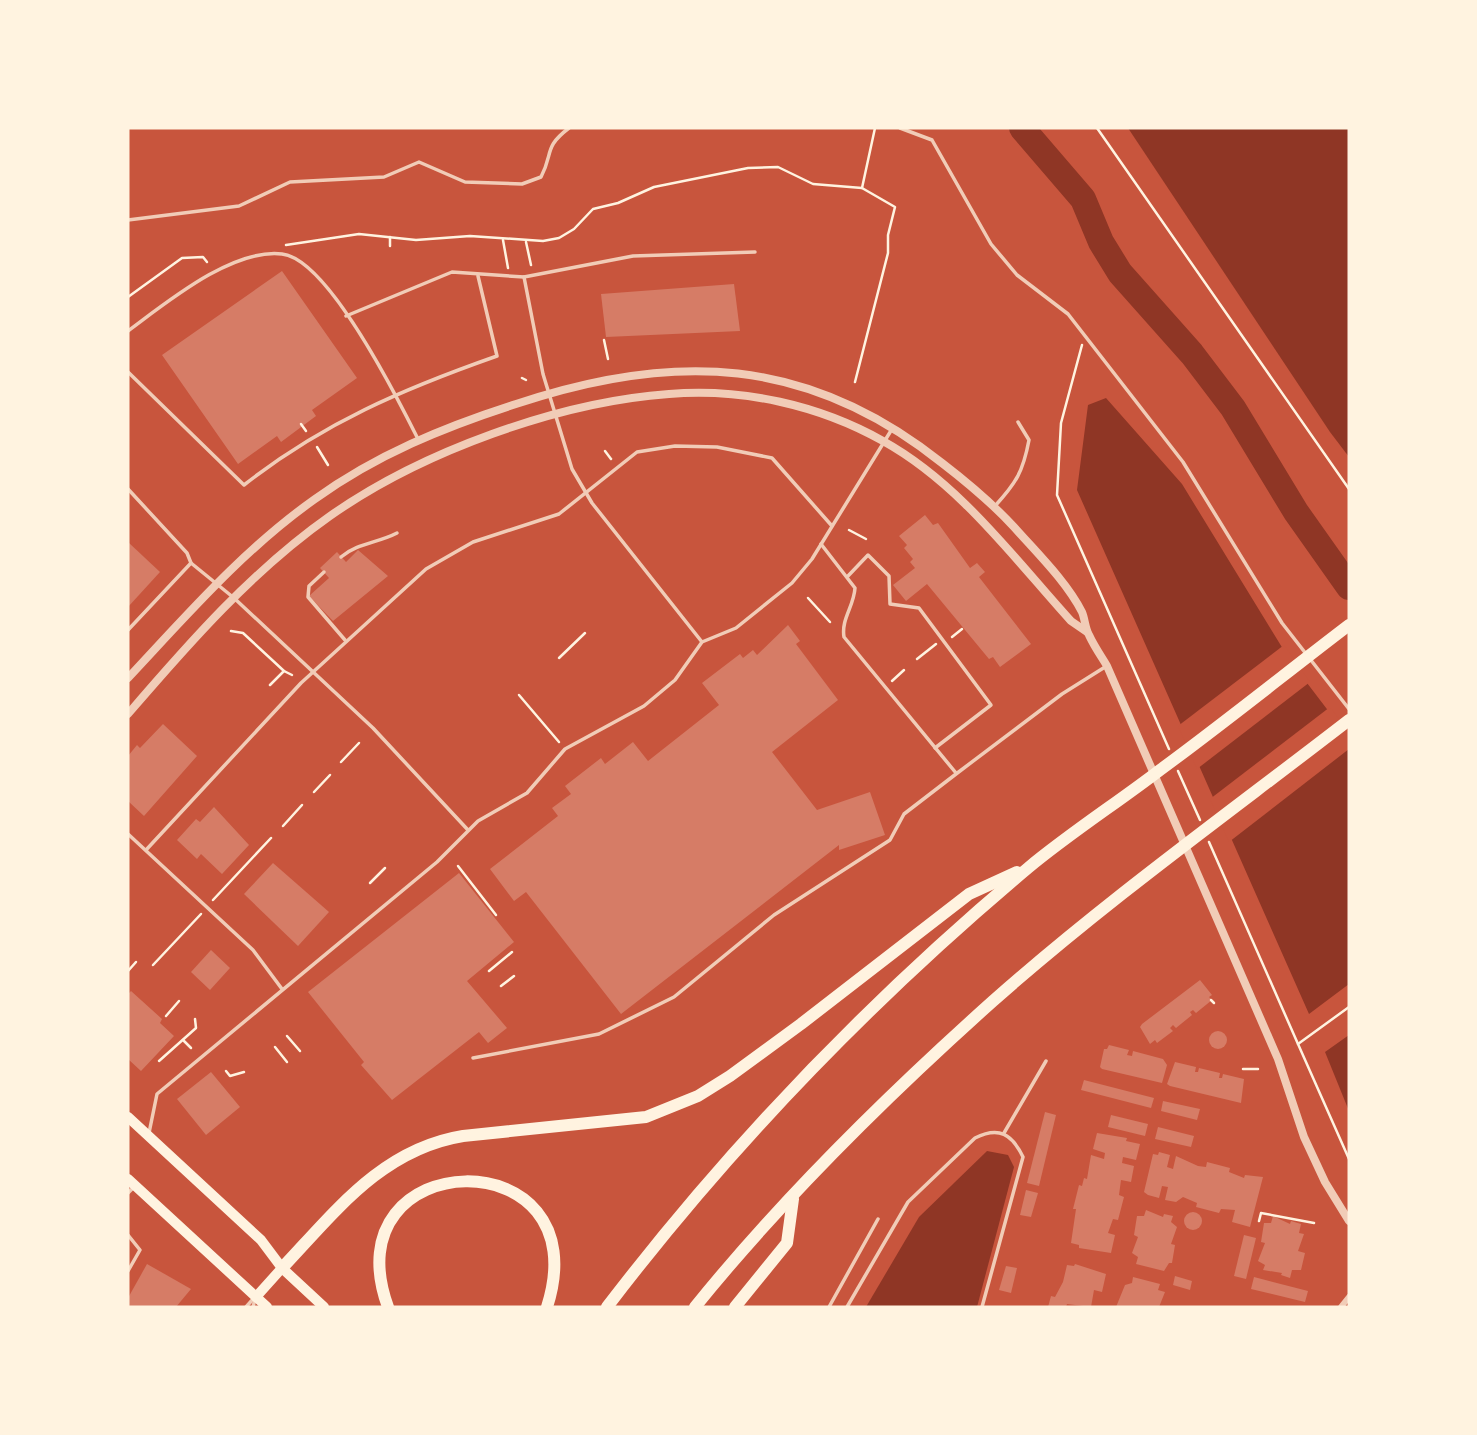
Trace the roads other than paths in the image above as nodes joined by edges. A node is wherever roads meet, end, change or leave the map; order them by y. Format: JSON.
{"nodes":[{"id":1,"x":569,"y":128,"type":"edge"},
{"id":2,"x":900,"y":128,"type":"edge"},
{"id":3,"x":128,"y":220,"type":"edge"},
{"id":4,"x":755,"y":252,"type":"dead end"},
{"id":5,"x":478,"y":276,"type":"junction"},
{"id":6,"x":524,"y":277,"type":"junction"},
{"id":7,"x":346,"y":316,"type":"junction"},
{"id":8,"x":128,"y":331,"type":"edge"},
{"id":9,"x":128,"y":372,"type":"edge"},
{"id":10,"x":395,"y":394,"type":"junction"},
{"id":11,"x":548,"y":394,"type":"junction"},
{"id":12,"x":554,"y":416,"type":"junction"},
{"id":13,"x":1018,"y":422,"type":"dead end"},
{"id":14,"x":892,"y":427,"type":"junction"},
{"id":15,"x":418,"y":439,"type":"junction"},
{"id":16,"x":884,"y":441,"type":"junction"},
{"id":17,"x":128,"y":489,"type":"edge"},
{"id":18,"x":586,"y":494,"type":"junction"},
{"id":19,"x":995,"y":506,"type":"junction"},
{"id":20,"x":832,"y":526,"type":"junction"},
{"id":21,"x":397,"y":533,"type":"dead end"},
{"id":22,"x":821,"y":544,"type":"junction"},
{"id":23,"x":341,"y":557,"type":"dead end"},
{"id":24,"x":191,"y":564,"type":"junction"},
{"id":25,"x":324,"y":572,"type":"dead end"},
{"id":26,"x":848,"y":576,"type":"junction"},
{"id":27,"x":216,"y":584,"type":"junction"},
{"id":28,"x":234,"y":598,"type":"junction"},
{"id":29,"x":1349,"y":625,"type":"edge"},
{"id":30,"x":128,"y":630,"type":"edge"},
{"id":31,"x":1087,"y":632,"type":"junction"},
{"id":32,"x":345,"y":640,"type":"junction"},
{"id":33,"x":702,"y":642,"type":"junction"},
{"id":34,"x":1107,"y":666,"type":"junction"},
{"id":35,"x":312,"y":672,"type":"junction"},
{"id":36,"x":128,"y":678,"type":"edge"},
{"id":37,"x":1349,"y":709,"type":"edge"},
{"id":38,"x":128,"y":714,"type":"edge"},
{"id":39,"x":1349,"y":720,"type":"edge"},
{"id":40,"x":935,"y":748,"type":"junction"},
{"id":41,"x":956,"y":774,"type":"junction"},
{"id":42,"x":468,"y":830,"type":"junction"},
{"id":43,"x":128,"y":834,"type":"edge"},
{"id":44,"x":146,"y":850,"type":"junction"},
{"id":45,"x":1030,"y":866,"type":"junction"},
{"id":46,"x":282,"y":989,"type":"junction"},
{"id":47,"x":473,"y":1058,"type":"dead end"},
{"id":48,"x":1046,"y":1061,"type":"dead end"},
{"id":49,"x":128,"y":1117,"type":"edge"},
{"id":50,"x":1004,"y":1133,"type":"junction"},
{"id":51,"x":149,"y":1136,"type":"junction"},
{"id":52,"x":130,"y":1186,"type":"edge"},
{"id":53,"x":793,"y":1199,"type":"junction"},
{"id":54,"x":878,"y":1219,"type":"dead end"},
{"id":55,"x":1349,"y":1221,"type":"edge"},
{"id":56,"x":128,"y":1235,"type":"edge"},
{"id":57,"x":282,"y":1268,"type":"junction"},
{"id":58,"x":128,"y":1271,"type":"edge"},
{"id":59,"x":1349,"y":1297,"type":"edge"},
{"id":60,"x":254,"y":1302,"type":"edge"},
{"id":61,"x":246,"y":1307,"type":"edge"},
{"id":62,"x":267,"y":1307,"type":"edge"},
{"id":63,"x":324,"y":1307,"type":"edge"},
{"id":64,"x":387,"y":1307,"type":"edge"},
{"id":65,"x":547,"y":1307,"type":"edge"},
{"id":66,"x":607,"y":1307,"type":"edge"},
{"id":67,"x":695,"y":1307,"type":"edge"},
{"id":68,"x":735,"y":1307,"type":"edge"},
{"id":69,"x":829,"y":1307,"type":"edge"},
{"id":70,"x":847,"y":1307,"type":"edge"},
{"id":71,"x":982,"y":1307,"type":"edge"},
{"id":72,"x":1341,"y":1307,"type":"edge"}],
"edges":[{"from":1,"to":3,"type":"lane"},
{"from":2,"to":37,"type":"lane"},
{"from":4,"to":6,"type":"lane"},
{"from":5,"to":6,"type":"lane"},
{"from":5,"to":7,"type":"lane"},
{"from":5,"to":10,"type":"lane"},
{"from":6,"to":11,"type":"lane"},
{"from":7,"to":8,"type":"lane"},
{"from":7,"to":10,"type":"lane"},
{"from":9,"to":10,"type":"lane"},
{"from":10,"to":15,"type":"lane"},
{"from":11,"to":12,"type":"lane"},
{"from":11,"to":14,"type":"street"},
{"from":11,"to":15,"type":"street"},
{"from":12,"to":16,"type":"street"},
{"from":12,"to":18,"type":"lane"},
{"from":12,"to":28,"type":"street"},
{"from":13,"to":19,"type":"lane"},
{"from":14,"to":16,"type":"lane"},
{"from":14,"to":19,"type":"street"},
{"from":15,"to":27,"type":"street"},
{"from":16,"to":20,"type":"lane"},
{"from":16,"to":31,"type":"street"},
{"from":17,"to":24,"type":"lane"},
{"from":18,"to":20,"type":"lane"},
{"from":18,"to":32,"type":"lane"},
{"from":18,"to":33,"type":"lane"},
{"from":19,"to":31,"type":"street"},
{"from":20,"to":22,"type":"lane"},
{"from":21,"to":23,"type":"lane"},
{"from":22,"to":26,"type":"lane"},
{"from":22,"to":33,"type":"lane"},
{"from":24,"to":27,"type":"lane"},
{"from":24,"to":30,"type":"lane"},
{"from":25,"to":32,"type":"lane"},
{"from":26,"to":40,"type":"lane"},
{"from":26,"to":40,"type":"lane"},
{"from":27,"to":28,"type":"lane"},
{"from":27,"to":36,"type":"street"},
{"from":28,"to":35,"type":"lane"},
{"from":28,"to":38,"type":"street"},
{"from":29,"to":45,"type":"highway"},
{"from":31,"to":34,"type":"street"},
{"from":32,"to":35,"type":"lane"},
{"from":33,"to":42,"type":"lane"},
{"from":34,"to":41,"type":"lane"},
{"from":34,"to":55,"type":"street"},
{"from":35,"to":42,"type":"lane"},
{"from":35,"to":44,"type":"lane"},
{"from":39,"to":53,"type":"highway"},
{"from":40,"to":41,"type":"lane"},
{"from":41,"to":47,"type":"lane"},
{"from":42,"to":46,"type":"lane"},
{"from":43,"to":44,"type":"lane"},
{"from":44,"to":46,"type":"lane"},
{"from":45,"to":57,"type":"highway"},
{"from":45,"to":66,"type":"highway"},
{"from":46,"to":51,"type":"lane"},
{"from":48,"to":50,"type":"lane"},
{"from":49,"to":51,"type":"main road"},
{"from":50,"to":70,"type":"lane"},
{"from":50,"to":71,"type":"lane"},
{"from":51,"to":57,"type":"main road"},
{"from":52,"to":60,"type":"main road"},
{"from":53,"to":67,"type":"highway"},
{"from":53,"to":68,"type":"highway"},
{"from":54,"to":69,"type":"lane"},
{"from":56,"to":58,"type":"lane"},
{"from":57,"to":60,"type":"main road"},
{"from":57,"to":63,"type":"main road"},
{"from":59,"to":72,"type":"street"},
{"from":60,"to":61,"type":"lane"},
{"from":60,"to":62,"type":"main road"},
{"from":64,"to":65,"type":"highway"}]}
